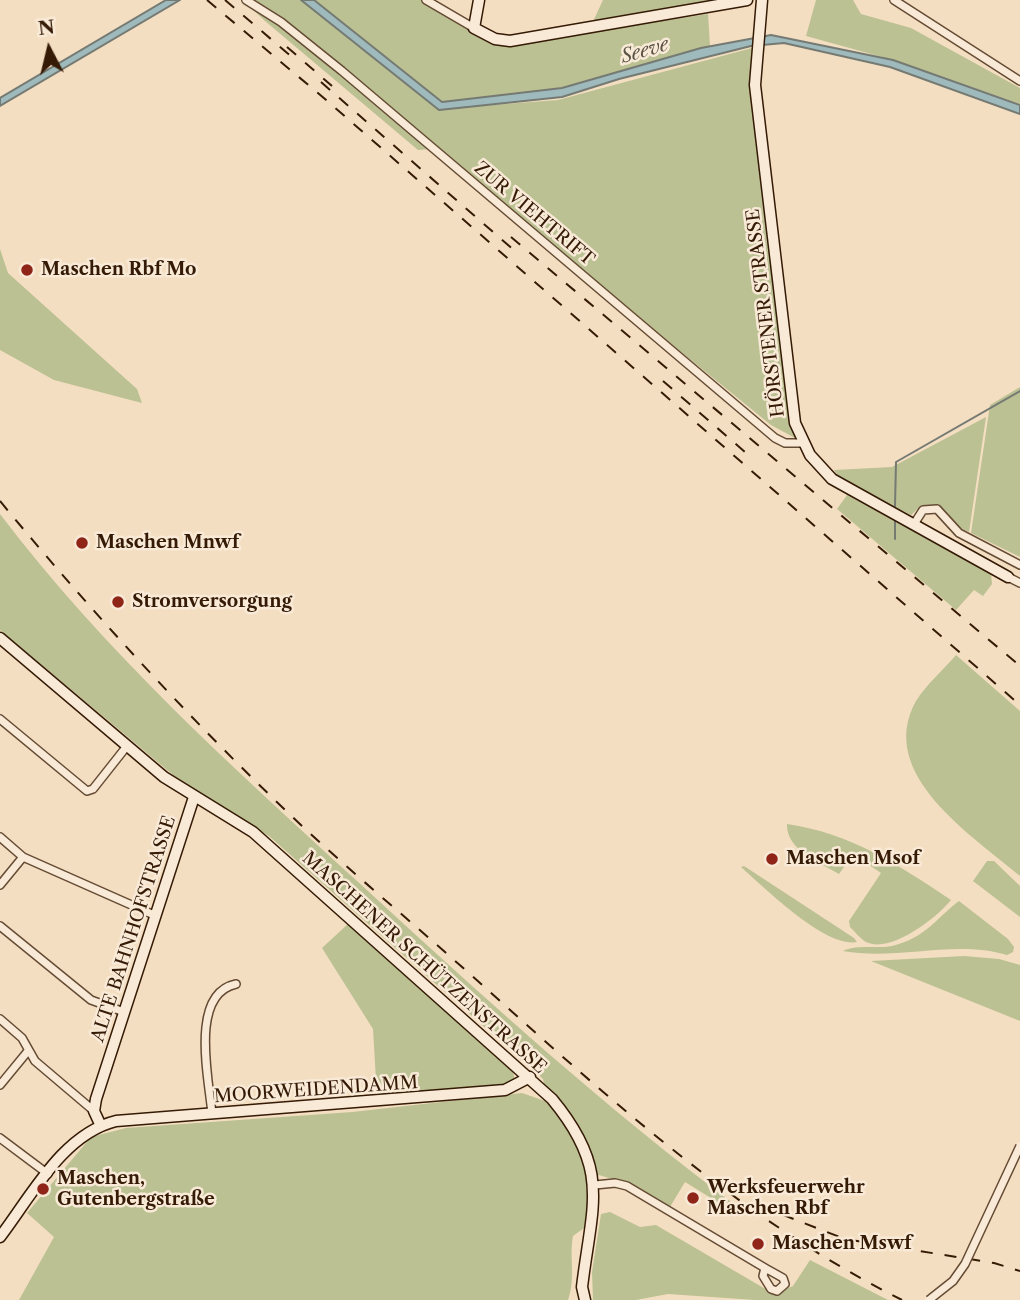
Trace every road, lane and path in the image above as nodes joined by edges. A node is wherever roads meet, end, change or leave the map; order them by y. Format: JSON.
{"nodes":[{"id":1,"x":246,"y":0,"type":"edge"},
{"id":2,"x":257,"y":0,"type":"edge"},
{"id":3,"x":426,"y":0,"type":"edge"},
{"id":4,"x":479,"y":0,"type":"edge"},
{"id":5,"x":747,"y":0,"type":"edge"},
{"id":6,"x":762,"y":0,"type":"edge"},
{"id":7,"x":894,"y":0,"type":"edge"},
{"id":8,"x":266,"y":13,"type":"junction"},
{"id":9,"x":474,"y":28,"type":"junction"},
{"id":10,"x":1020,"y":81,"type":"edge"},
{"id":11,"x":802,"y":443,"type":"junction"},
{"id":12,"x":914,"y":524,"type":"junction"},
{"id":13,"x":1020,"y":565,"type":"edge"},
{"id":14,"x":1009,"y":577,"type":"joint"},
{"id":15,"x":1020,"y":583,"type":"edge"},
{"id":16,"x":3,"y":644,"type":"edge"},
{"id":17,"x":0,"y":719,"type":"edge"},
{"id":18,"x":127,"y":746,"type":"junction"},
{"id":19,"x":194,"y":797,"type":"junction"},
{"id":20,"x":0,"y":837,"type":"edge"},
{"id":21,"x":23,"y":857,"type":"junction"},
{"id":22,"x":0,"y":885,"type":"edge"},
{"id":23,"x":154,"y":915,"type":"junction"},
{"id":24,"x":0,"y":926,"type":"edge"},
{"id":25,"x":236,"y":984,"type":"dead end"},
{"id":26,"x":124,"y":1012,"type":"junction"},
{"id":27,"x":0,"y":1018,"type":"edge"},
{"id":28,"x":28,"y":1051,"type":"junction"},
{"id":29,"x":530,"y":1077,"type":"junction"},
{"id":30,"x":0,"y":1085,"type":"edge"},
{"id":31,"x":94,"y":1111,"type":"junction"},
{"id":32,"x":212,"y":1114,"type":"junction"},
{"id":33,"x":100,"y":1125,"type":"junction"},
{"id":34,"x":0,"y":1138,"type":"edge"},
{"id":35,"x":1020,"y":1146,"type":"edge"},
{"id":36,"x":48,"y":1174,"type":"junction"},
{"id":37,"x":595,"y":1185,"type":"junction"},
{"id":38,"x":0,"y":1237,"type":"edge"},
{"id":39,"x":765,"y":1268,"type":"dead end"},
{"id":40,"x":585,"y":1300,"type":"edge"},
{"id":41,"x":929,"y":1300,"type":"edge"}],
"edges":[{"from":1,"to":8,"type":"street","name":"ZUR VIEHTRIFT"},
{"from":2,"to":8,"type":"street"},
{"from":3,"to":9,"type":"street"},
{"from":4,"to":9,"type":"street"},
{"from":5,"to":9,"type":"street"},
{"from":6,"to":11,"type":"street","name":"HÖRSTENER STRASSE"},
{"from":7,"to":10,"type":"street"},
{"from":8,"to":11,"type":"street","name":"ZUR VIEHTRIFT"},
{"from":11,"to":12,"type":"street","name":"HÖRSTENER STRASSE"},
{"from":12,"to":13,"type":"street"},
{"from":12,"to":14,"type":"street","name":"HÖRSTENER STRASSE"},
{"from":14,"to":15,"type":"street","name":"HÖRSTENER STRASSE"},
{"from":16,"to":18,"type":"street"},
{"from":17,"to":18,"type":"street"},
{"from":18,"to":19,"type":"street"},
{"from":19,"to":23,"type":"street","name":"ALTE BAHNHOFSTRASSE"},
{"from":19,"to":29,"type":"street","name":"MASCHENER SCHÜTZENSTRASSE"},
{"from":20,"to":21,"type":"street"},
{"from":21,"to":22,"type":"street"},
{"from":21,"to":23,"type":"street"},
{"from":23,"to":26,"type":"street","name":"ALTE BAHNHOFSTRASSE"},
{"from":24,"to":26,"type":"street"},
{"from":25,"to":32,"type":"street"},
{"from":26,"to":31,"type":"street","name":"ALTE BAHNHOFSTRASSE"},
{"from":27,"to":28,"type":"street"},
{"from":28,"to":30,"type":"street"},
{"from":28,"to":31,"type":"street"},
{"from":29,"to":32,"type":"street","name":"MOORWEIDENDAMM"},
{"from":29,"to":37,"type":"street","name":"MASCHENER SCHÜTZENSTRASSE"},
{"from":31,"to":33,"type":"street"},
{"from":32,"to":33,"type":"street","name":"MOORWEIDENDAMM"},
{"from":33,"to":36,"type":"street"},
{"from":34,"to":36,"type":"street"},
{"from":35,"to":41,"type":"street","bridge":true},
{"from":36,"to":38,"type":"street"},
{"from":37,"to":39,"type":"street"},
{"from":37,"to":40,"type":"street","name":"MASCHENER SCHÜTZENSTRASSE"}]}
